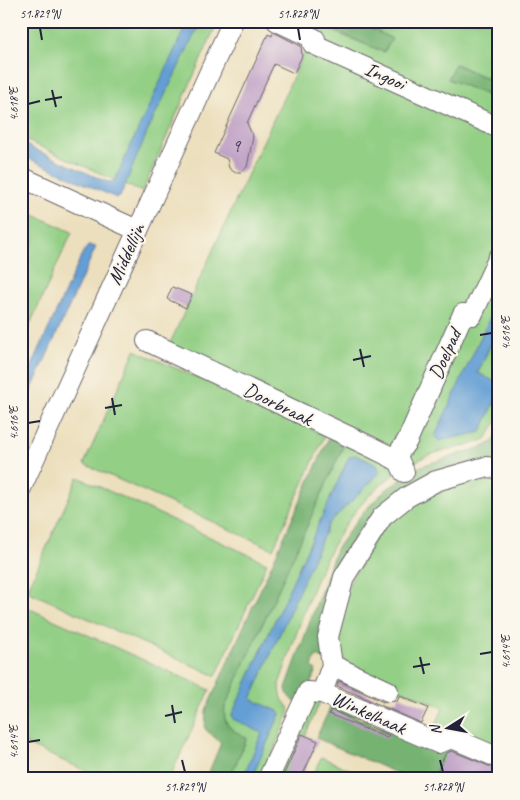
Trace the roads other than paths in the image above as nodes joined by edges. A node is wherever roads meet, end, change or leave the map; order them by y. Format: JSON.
{"nodes":[{"id":1,"x":233,"y":21,"type":"edge"},
{"id":2,"x":277,"y":21,"type":"edge"},
{"id":3,"x":499,"y":128,"type":"edge"},
{"id":4,"x":21,"y":178,"type":"edge"},
{"id":5,"x":137,"y":230,"type":"junction"},
{"id":6,"x":499,"y":257,"type":"edge"},
{"id":7,"x":147,"y":341,"type":"dead end"},
{"id":8,"x":399,"y":466,"type":"joint"},
{"id":9,"x":499,"y":468,"type":"edge"},
{"id":10,"x":21,"y":488,"type":"edge"},
{"id":11,"x":332,"y":665,"type":"junction"},
{"id":12,"x":388,"y":691,"type":"dead end"},
{"id":13,"x":322,"y":692,"type":"junction"},
{"id":14,"x":499,"y":758,"type":"edge"},
{"id":15,"x":268,"y":779,"type":"edge"}],
"edges":[{"from":1,"to":5,"type":"street","name":"Middellijn"},
{"from":2,"to":3,"type":"street","name":"Ingooi"},
{"from":4,"to":5,"type":"street"},
{"from":5,"to":10,"type":"street","name":"Middellijn"},
{"from":6,"to":8,"type":"street","name":"Doelpad"},
{"from":7,"to":8,"type":"street","name":"Doorbraak"},
{"from":9,"to":11,"type":"street","name":"Winkelhaak"},
{"from":11,"to":12,"type":"street","name":"Winkelhaak"},
{"from":11,"to":13,"type":"street","name":"Winkelhaak"},
{"from":13,"to":14,"type":"street","name":"Winkelhaak"},
{"from":13,"to":15,"type":"street","name":"Winkelhaak"}]}
